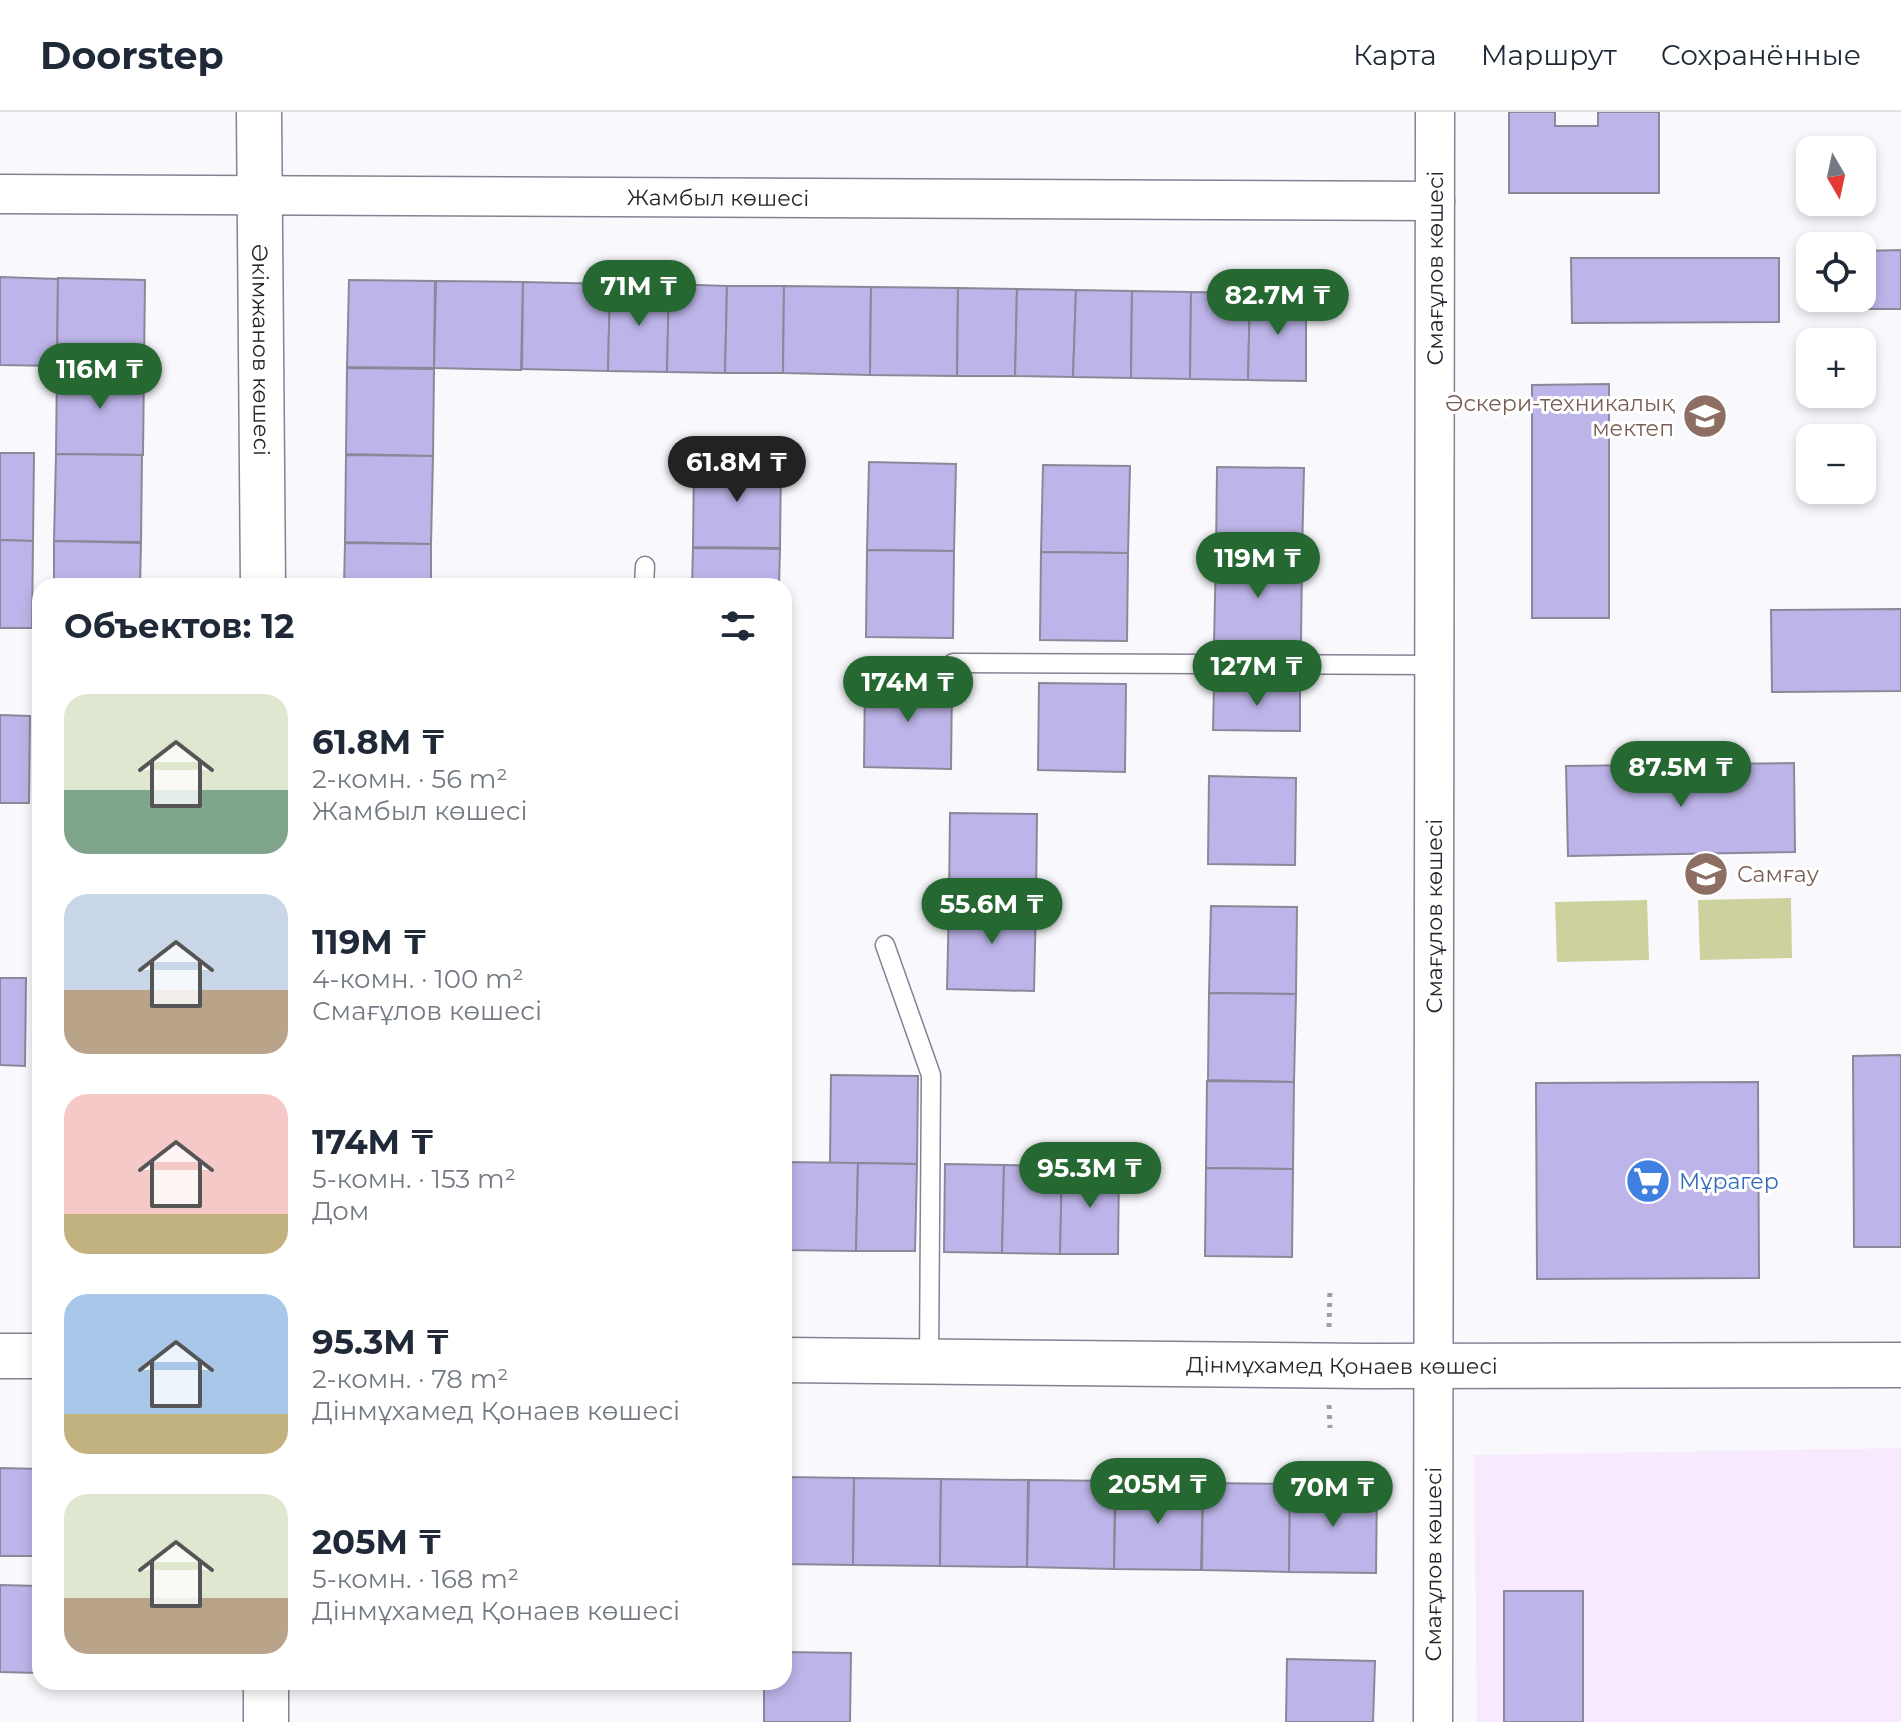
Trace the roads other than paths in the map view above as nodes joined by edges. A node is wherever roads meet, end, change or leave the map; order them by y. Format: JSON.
{"nodes":[{"id":1,"x":259,"y":112,"type":"edge"},
{"id":2,"x":1435,"y":112,"type":"edge"},
{"id":3,"x":0,"y":194,"type":"edge"},
{"id":4,"x":260,"y":196,"type":"junction"},
{"id":5,"x":1435,"y":201,"type":"junction"},
{"id":6,"x":645,"y":566,"type":"dead end"},
{"id":7,"x":263,"y":578,"type":"edge"},
{"id":8,"x":644,"y":578,"type":"edge"},
{"id":9,"x":953,"y":663,"type":"dead end"},
{"id":10,"x":1435,"y":665,"type":"junction"},
{"id":11,"x":885,"y":945,"type":"dead end"},
{"id":12,"x":0,"y":1356,"type":"edge"},
{"id":13,"x":32,"y":1356,"type":"edge"},
{"id":14,"x":792,"y":1360,"type":"edge"},
{"id":15,"x":929,"y":1361,"type":"junction"},
{"id":16,"x":1901,"y":1365,"type":"edge"},
{"id":17,"x":1434,"y":1366,"type":"junction"},
{"id":18,"x":266,"y":1690,"type":"edge"},
{"id":19,"x":266,"y":1722,"type":"edge"},
{"id":20,"x":1433,"y":1722,"type":"edge"}],
"edges":[{"from":1,"to":4,"type":"street","name":"Әкімжанов көшесі"},
{"from":2,"to":5,"type":"street","name":"Смағұлов көшесі"},
{"from":3,"to":4,"type":"street","name":"Жамбыл көшесі"},
{"from":4,"to":5,"type":"street","name":"Жамбыл көшесі"},
{"from":4,"to":7,"type":"street","name":"Әкімжанов көшесі"},
{"from":5,"to":10,"type":"street","name":"Смағұлов көшесі"},
{"from":6,"to":8,"type":"lane"},
{"from":9,"to":10,"type":"lane"},
{"from":10,"to":17,"type":"street","name":"Смағұлов көшесі"},
{"from":11,"to":15,"type":"lane"},
{"from":12,"to":13,"type":"street"},
{"from":14,"to":15,"type":"street","name":"Дінмұхамед Қонаев көшесі"},
{"from":15,"to":17,"type":"street","name":"Дінмұхамед Қонаев көшесі"},
{"from":16,"to":17,"type":"street","name":"Дінмұхамед Қонаев көшесі"},
{"from":17,"to":20,"type":"street","name":"Смағұлов көшесі"},
{"from":18,"to":19,"type":"street"}]}
